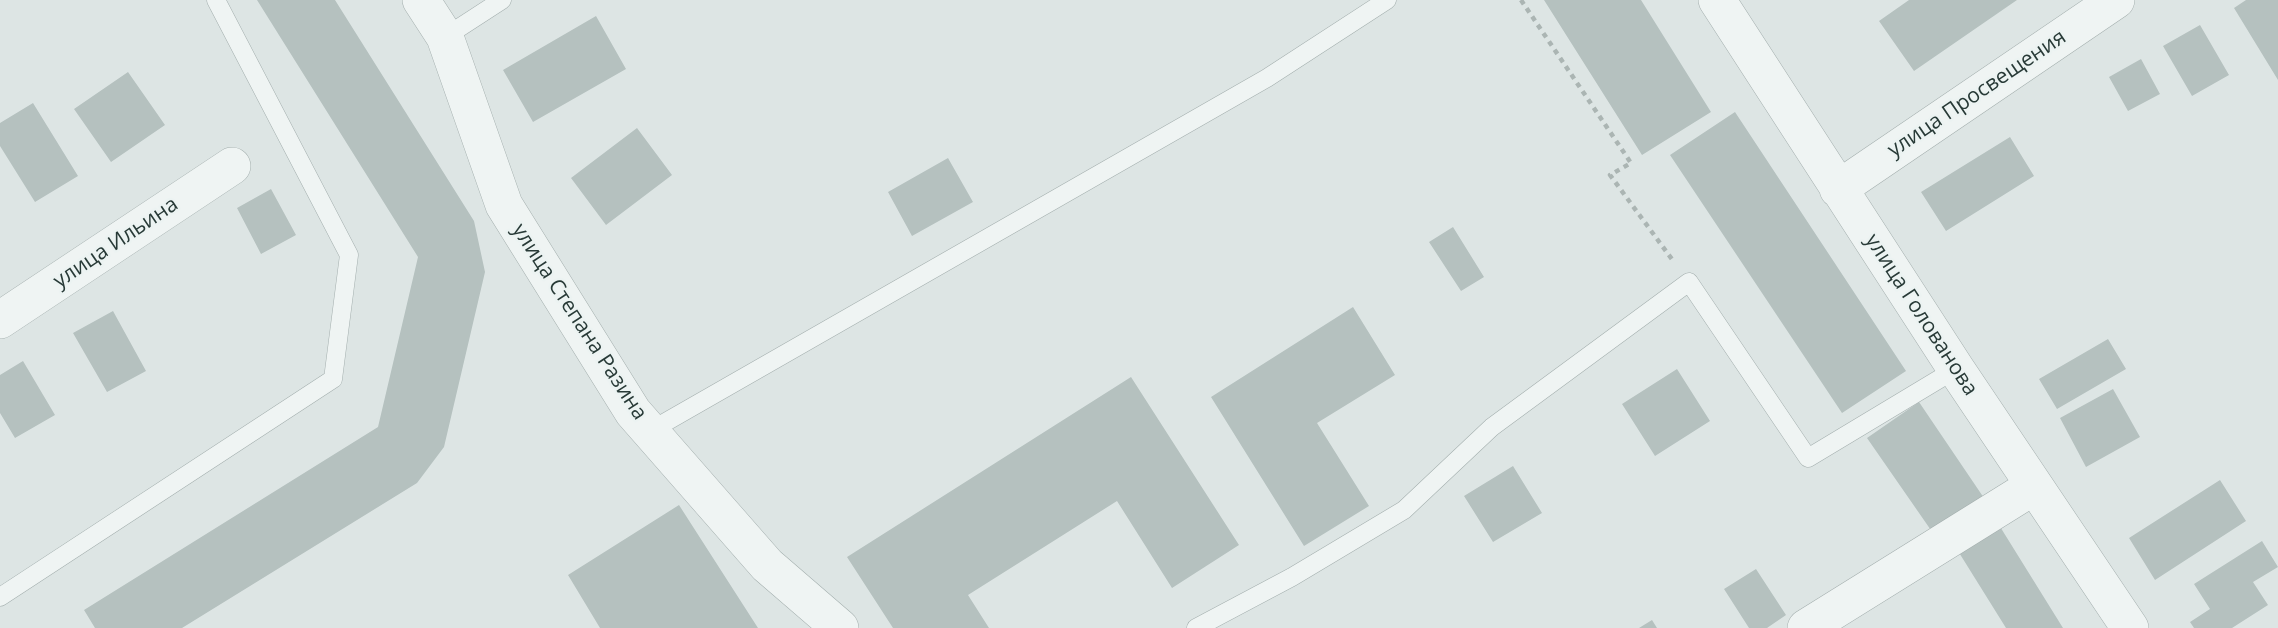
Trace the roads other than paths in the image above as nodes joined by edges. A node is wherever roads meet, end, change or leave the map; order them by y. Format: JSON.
{"nodes":[{"id":1,"x":216,"y":0,"type":"edge"},
{"id":2,"x":421,"y":0,"type":"edge"},
{"id":3,"x":502,"y":0,"type":"edge"},
{"id":4,"x":1387,"y":0,"type":"edge"},
{"id":5,"x":1717,"y":0,"type":"edge"},
{"id":6,"x":2116,"y":0,"type":"edge"},
{"id":7,"x":445,"y":37,"type":"junction"},
{"id":8,"x":232,"y":166,"type":"dead end"},
{"id":9,"x":1838,"y":189,"type":"junction"},
{"id":10,"x":0,"y":320,"type":"edge"},
{"id":11,"x":1956,"y":369,"type":"junction"},
{"id":12,"x":650,"y":431,"type":"junction"},
{"id":13,"x":2034,"y":486,"type":"junction"},
{"id":14,"x":0,"y":597,"type":"edge"},
{"id":15,"x":2124,"y":626,"type":"edge"},
{"id":16,"x":840,"y":628,"type":"edge"},
{"id":17,"x":1196,"y":628,"type":"edge"},
{"id":18,"x":1806,"y":628,"type":"edge"}],
"edges":[{"from":1,"to":14,"type":"lane"},
{"from":2,"to":7,"type":"street","name":"улица Степана Разина"},
{"from":3,"to":7,"type":"lane"},
{"from":4,"to":12,"type":"lane"},
{"from":5,"to":9,"type":"street","name":"улица Голованова"},
{"from":6,"to":9,"type":"street","name":"улица Просвещения"},
{"from":7,"to":12,"type":"street","name":"улица Степана Разина"},
{"from":8,"to":10,"type":"street","name":"улица Ильина"},
{"from":9,"to":11,"type":"street","name":"улица Голованова"},
{"from":11,"to":13,"type":"street","name":"улица Голованова"},
{"from":11,"to":17,"type":"lane"},
{"from":12,"to":16,"type":"street","name":"улица Степана Разина"},
{"from":13,"to":15,"type":"street","name":"улица Голованова"},
{"from":13,"to":18,"type":"street"}]}
